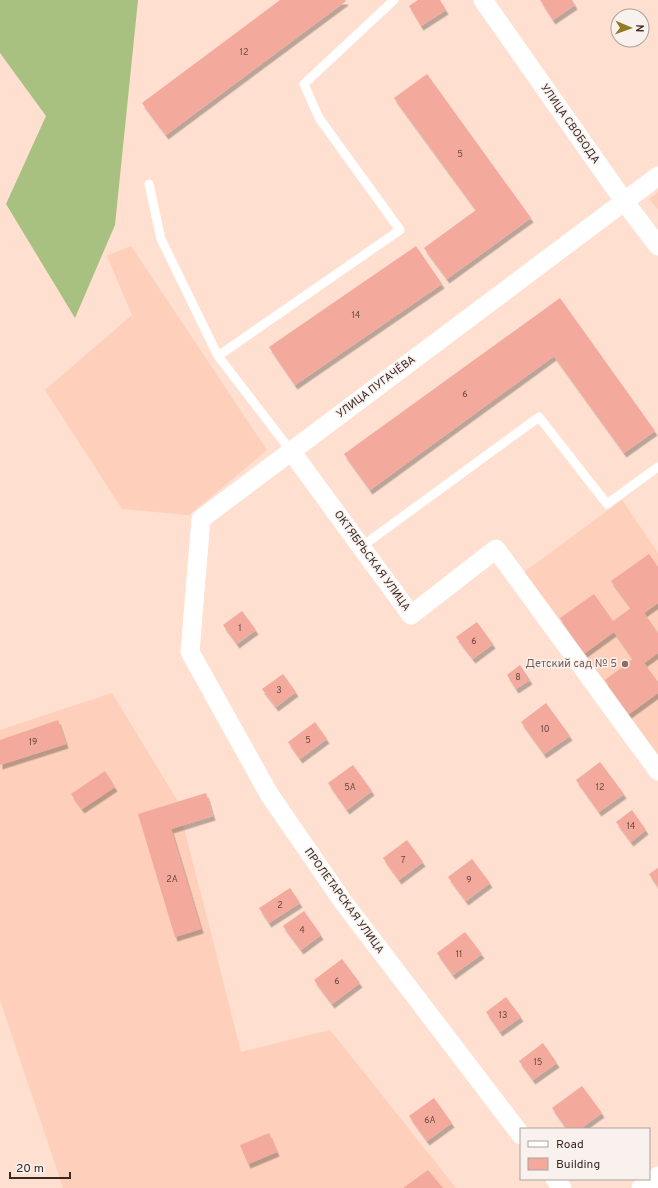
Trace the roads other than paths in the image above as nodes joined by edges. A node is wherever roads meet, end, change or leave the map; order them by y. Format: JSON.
{"nodes":[{"id":1,"x":394,"y":0,"type":"edge"},
{"id":2,"x":483,"y":0,"type":"edge"},
{"id":3,"x":658,"y":176,"type":"edge"},
{"id":4,"x":149,"y":184,"type":"dead end"},
{"id":5,"x":624,"y":201,"type":"junction"},
{"id":6,"x":658,"y":246,"type":"edge"},
{"id":7,"x":218,"y":356,"type":"junction"},
{"id":8,"x":291,"y":451,"type":"junction"},
{"id":9,"x":658,"y":466,"type":"edge"},
{"id":10,"x":361,"y":547,"type":"junction"},
{"id":11,"x":190,"y":652,"type":"joint"},
{"id":12,"x":658,"y":771,"type":"edge"},
{"id":13,"x":520,"y":1134,"type":"edge"},
{"id":14,"x":658,"y":1176,"type":"edge"},
{"id":15,"x":556,"y":1180,"type":"edge"},
{"id":16,"x":562,"y":1188,"type":"edge"},
{"id":17,"x":641,"y":1188,"type":"edge"}],
"edges":[{"from":1,"to":7,"type":"lane"},
{"from":2,"to":5,"type":"street","name":"УЛИЦА СВОБОДА"},
{"from":3,"to":5,"type":"street","name":"УЛИЦА ПУГАЧЁВА"},
{"from":4,"to":7,"type":"lane"},
{"from":5,"to":6,"type":"street","name":"УЛИЦА СВОБОДА"},
{"from":5,"to":8,"type":"street","name":"УЛИЦА ПУГАЧЁВА"},
{"from":7,"to":8,"type":"lane"},
{"from":8,"to":10,"type":"street","name":"ОКТЯБРЬСКАЯ УЛИЦА"},
{"from":8,"to":11,"type":"street","name":"УЛИЦА ПУГАЧЁВА"},
{"from":9,"to":10,"type":"lane"},
{"from":10,"to":12,"type":"street","name":"ОКТЯБРЬСКАЯ УЛИЦА"},
{"from":11,"to":13,"type":"street","name":"ПРОЛЕТАРСКАЯ УЛИЦА"},
{"from":14,"to":17,"type":"street"},
{"from":15,"to":16,"type":"street"}]}
